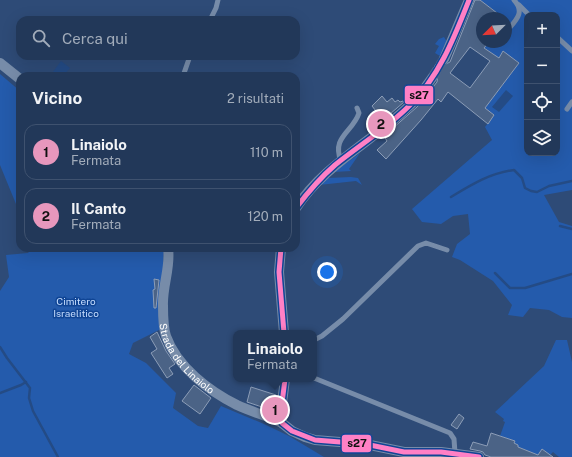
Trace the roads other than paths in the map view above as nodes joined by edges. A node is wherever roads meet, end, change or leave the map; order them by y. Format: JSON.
{"nodes":[{"id":1,"x":218,"y":0,"type":"edge"},
{"id":2,"x":469,"y":0,"type":"edge"},
{"id":3,"x":514,"y":0,"type":"edge"},
{"id":4,"x":519,"y":6,"type":"junction"},
{"id":5,"x":525,"y":12,"type":"edge"},
{"id":6,"x":212,"y":16,"type":"edge"},
{"id":7,"x":512,"y":24,"type":"edge"},
{"id":8,"x":560,"y":39,"type":"edge"},
{"id":9,"x":572,"y":52,"type":"edge"},
{"id":10,"x":444,"y":59,"type":"tunnel mouth"},
{"id":11,"x":189,"y":60,"type":"edge"},
{"id":12,"x":0,"y":63,"type":"edge"},
{"id":13,"x":184,"y":72,"type":"edge"},
{"id":14,"x":16,"y":76,"type":"edge"},
{"id":15,"x":432,"y":78,"type":"tunnel mouth"},
{"id":16,"x":572,"y":102,"type":"edge"},
{"id":17,"x":357,"y":108,"type":"dead end"},
{"id":18,"x":567,"y":109,"type":"dead end"},
{"id":19,"x":341,"y":161,"type":"junction"},
{"id":20,"x":300,"y":203,"type":"edge"},
{"id":21,"x":447,"y":250,"type":"dead end"},
{"id":22,"x":168,"y":252,"type":"edge"},
{"id":23,"x":281,"y":252,"type":"edge"},
{"id":24,"x":284,"y":330,"type":"edge"},
{"id":25,"x":317,"y":338,"type":"edge"},
{"id":26,"x":317,"y":379,"type":"edge"},
{"id":27,"x":285,"y":382,"type":"edge"},
{"id":28,"x":282,"y":423,"type":"junction"},
{"id":29,"x":453,"y":454,"type":"edge"},
{"id":30,"x":479,"y":457,"type":"edge"}],
"edges":[{"from":1,"to":6,"type":"lane"},
{"from":2,"to":10,"type":"street"},
{"from":3,"to":4,"type":"lane"},
{"from":4,"to":5,"type":"lane"},
{"from":4,"to":7,"type":"lane"},
{"from":8,"to":9,"type":"lane"},
{"from":11,"to":13,"type":"lane"},
{"from":12,"to":14,"type":"street"},
{"from":15,"to":19,"type":"street"},
{"from":16,"to":18,"type":"lane"},
{"from":17,"to":19,"type":"lane"},
{"from":19,"to":20,"type":"street"},
{"from":21,"to":25,"type":"lane"},
{"from":22,"to":28,"type":"street","name":"Strada del Linaiolo"},
{"from":23,"to":24,"type":"street"},
{"from":26,"to":29,"type":"lane"},
{"from":27,"to":28,"type":"street"},
{"from":28,"to":29,"type":"street","name":"Strada del Linaiolo"},
{"from":29,"to":30,"type":"street","name":"Strada del Linaiolo"}]}
